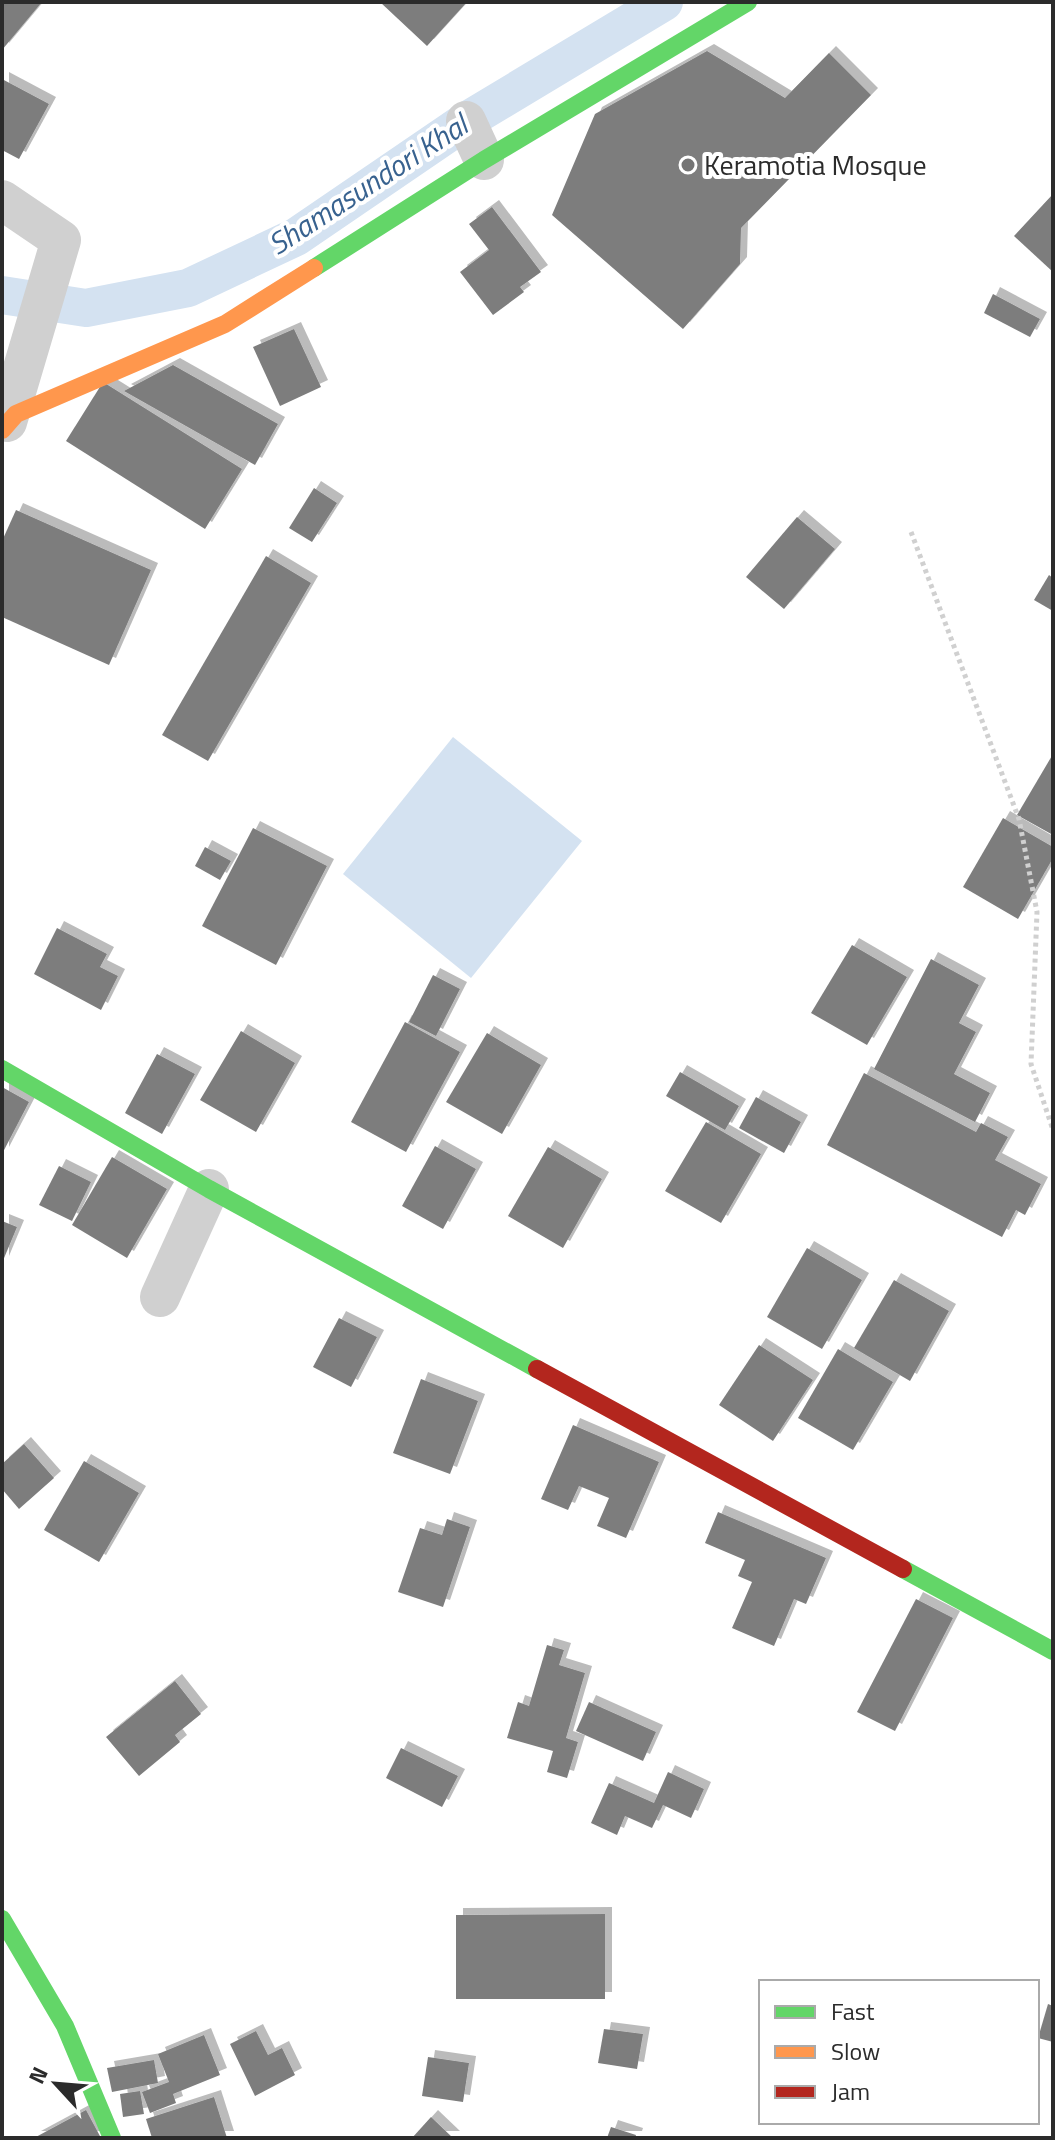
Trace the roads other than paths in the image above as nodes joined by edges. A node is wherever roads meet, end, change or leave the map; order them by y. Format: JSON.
{"nodes":[{"id":1,"x":748,"y":2,"type":"edge"},
{"id":2,"x":466,"y":121,"type":"dead end"},
{"id":3,"x":484,"y":160,"type":"junction"},
{"id":4,"x":2,"y":200,"type":"edge"},
{"id":5,"x":4,"y":426,"type":"edge"},
{"id":6,"x":2,"y":1069,"type":"edge"},
{"id":7,"x":209,"y":1189,"type":"junction"},
{"id":8,"x":160,"y":1297,"type":"dead end"},
{"id":9,"x":1053,"y":1651,"type":"edge"},
{"id":10,"x":2,"y":1919,"type":"edge"},
{"id":11,"x":112,"y":2138,"type":"edge"}],
"edges":[{"from":1,"to":3,"type":"street"},
{"from":2,"to":3,"type":"street"},
{"from":3,"to":5,"type":"street"},
{"from":4,"to":5,"type":"street"},
{"from":6,"to":7,"type":"street"},
{"from":7,"to":8,"type":"street"},
{"from":7,"to":9,"type":"street"},
{"from":10,"to":11,"type":"street"}]}
